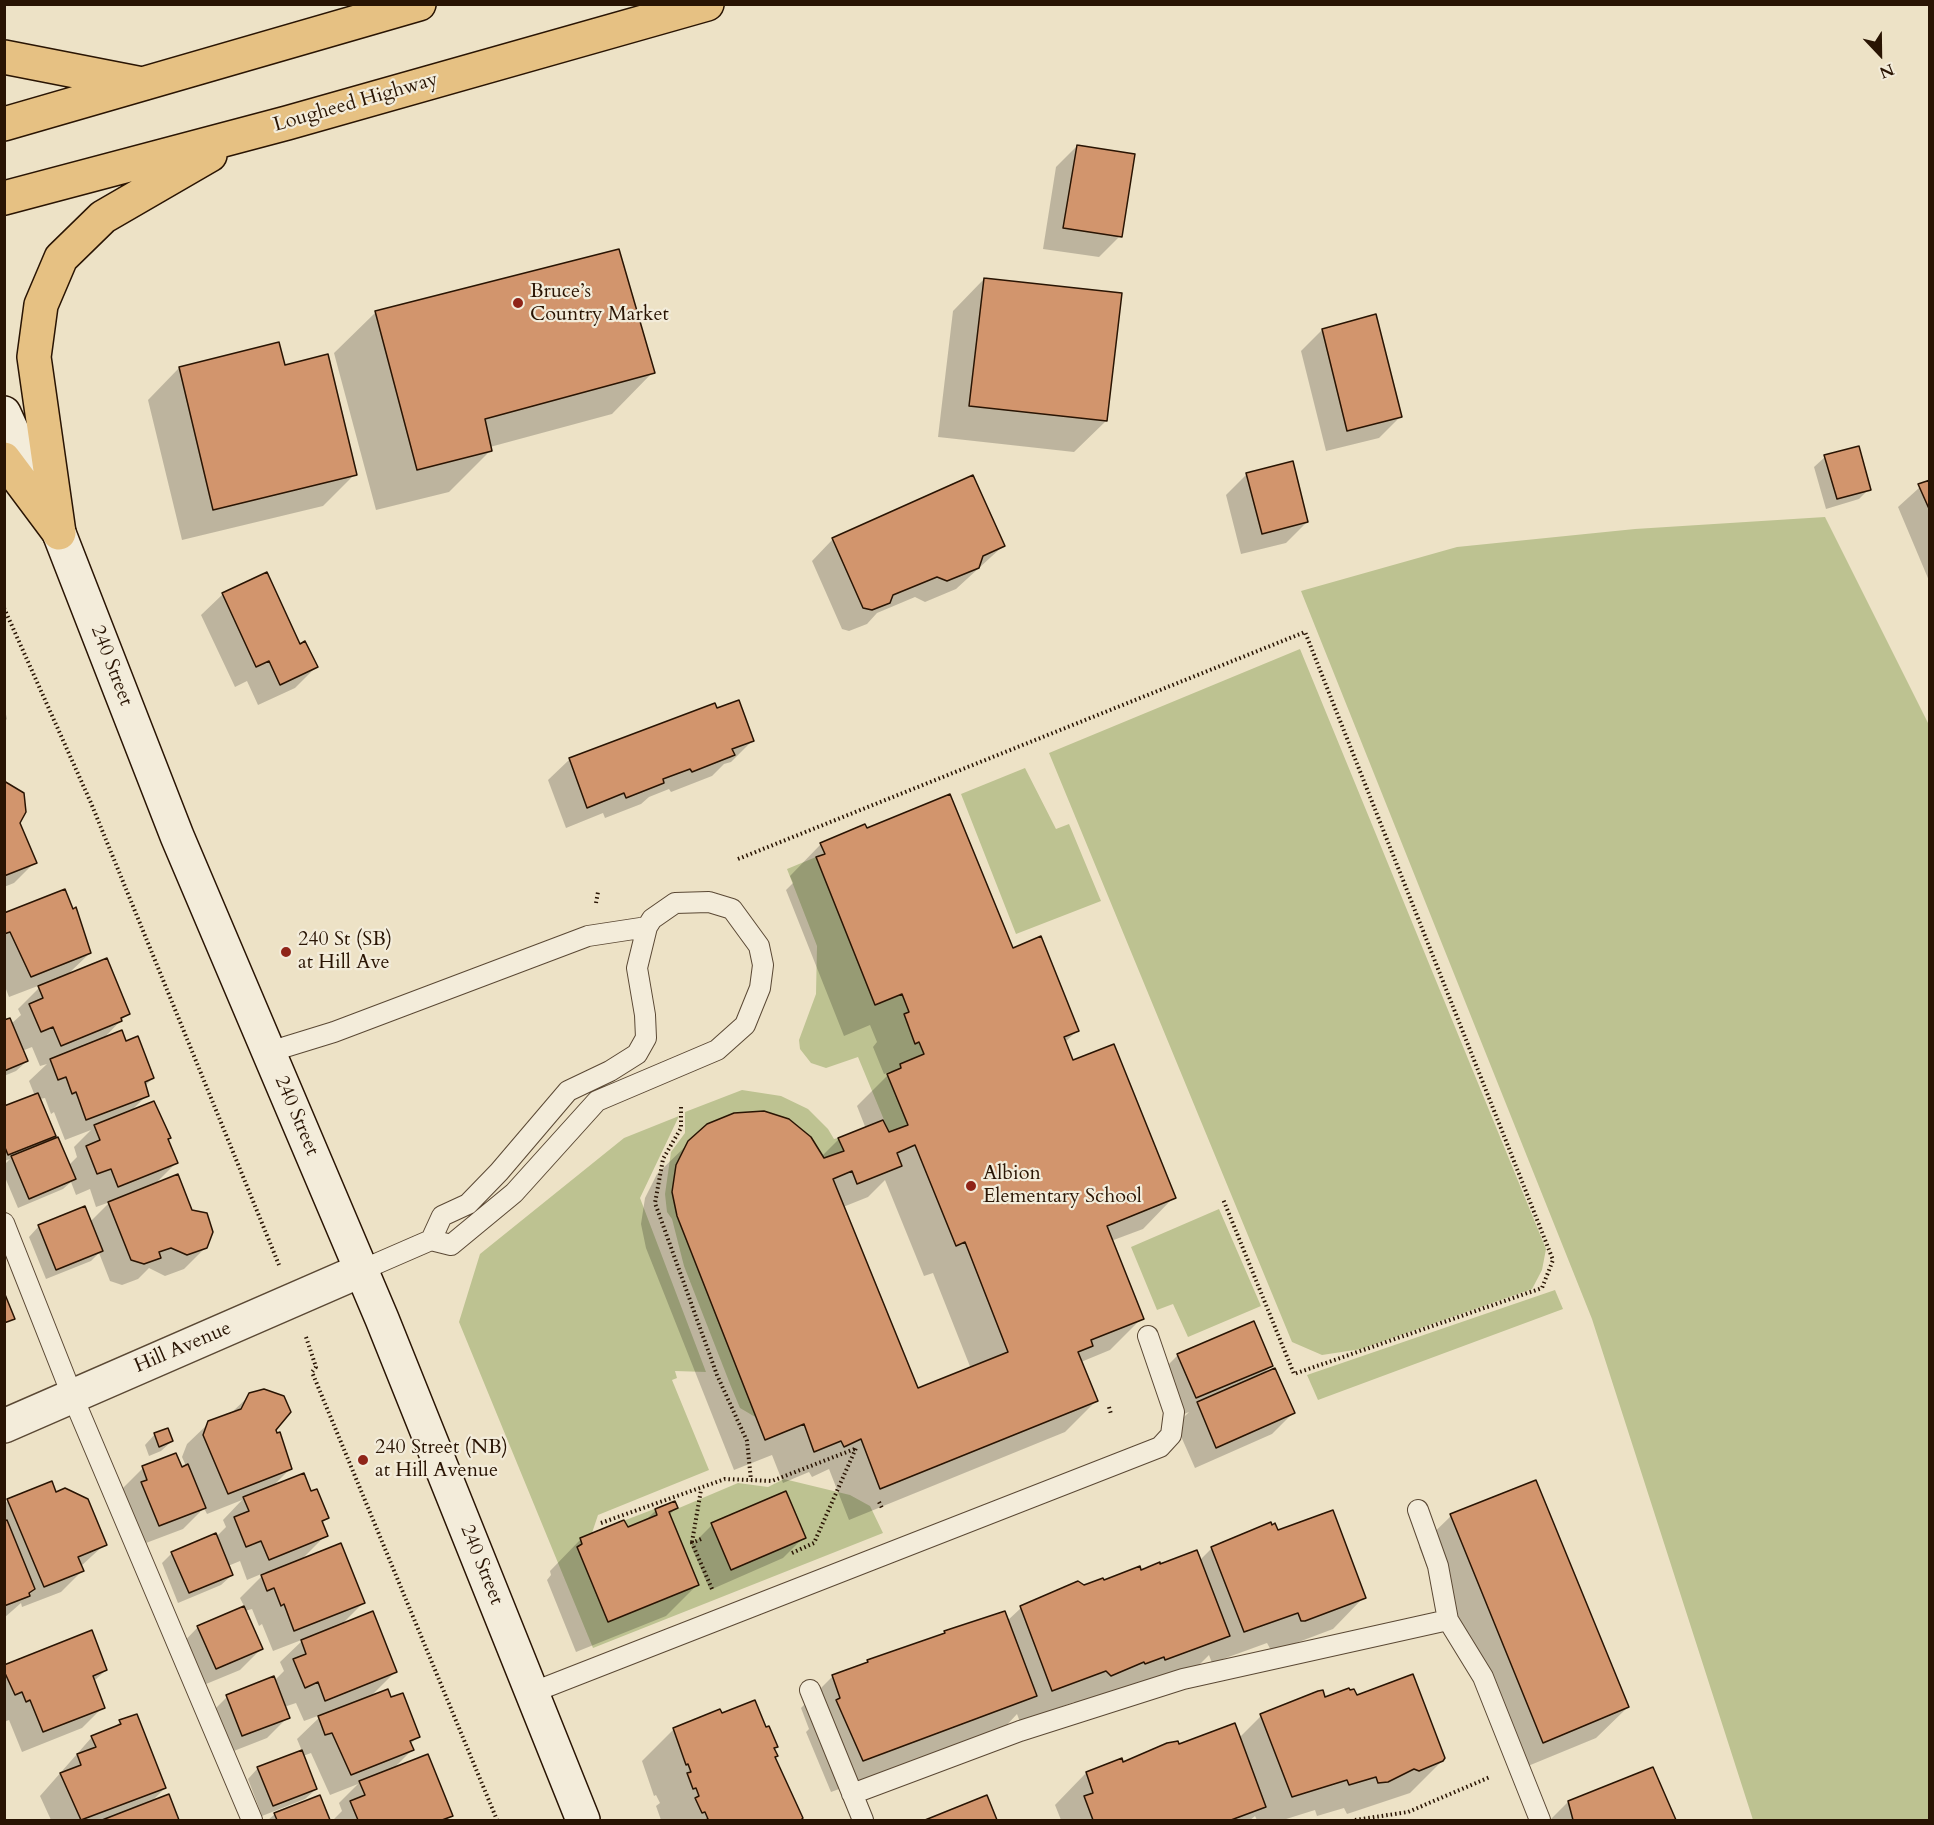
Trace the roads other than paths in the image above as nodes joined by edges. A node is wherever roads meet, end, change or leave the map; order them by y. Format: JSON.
{"nodes":[{"id":1,"x":419,"y":4,"type":"edge"},
{"id":2,"x":707,"y":4,"type":"edge"},
{"id":3,"x":4,"y":57,"type":"edge"},
{"id":4,"x":141,"y":84,"type":"junction"},
{"id":5,"x":4,"y":124,"type":"edge"},
{"id":6,"x":248,"y":133,"type":"junction"},
{"id":7,"x":4,"y":198,"type":"edge"},
{"id":8,"x":4,"y":413,"type":"edge"},
{"id":9,"x":4,"y":459,"type":"edge"},
{"id":10,"x":59,"y":533,"type":"junction"},
{"id":11,"x":647,"y":927,"type":"junction"},
{"id":12,"x":270,"y":1052,"type":"junction"},
{"id":13,"x":4,"y":1223,"type":"edge"},
{"id":14,"x":430,"y":1240,"type":"junction"},
{"id":15,"x":362,"y":1270,"type":"junction"},
{"id":16,"x":1148,"y":1336,"type":"dead end"},
{"id":17,"x":72,"y":1395,"type":"junction"},
{"id":18,"x":4,"y":1426,"type":"edge"},
{"id":19,"x":1418,"y":1510,"type":"dead end"},
{"id":20,"x":1448,"y":1620,"type":"junction"},
{"id":21,"x":810,"y":1690,"type":"dead end"},
{"id":22,"x":531,"y":1693,"type":"junction"},
{"id":23,"x":852,"y":1794,"type":"junction"},
{"id":24,"x":252,"y":1821,"type":"edge"},
{"id":25,"x":583,"y":1821,"type":"edge"},
{"id":26,"x":863,"y":1821,"type":"edge"},
{"id":27,"x":1540,"y":1821,"type":"edge"}],
"edges":[{"from":1,"to":4,"type":"highway"},
{"from":2,"to":6,"type":"highway","name":"Lougheed Highway"},
{"from":3,"to":4,"type":"highway"},
{"from":4,"to":5,"type":"highway"},
{"from":6,"to":7,"type":"highway","name":"Lougheed Highway"},
{"from":6,"to":10,"type":"highway"},
{"from":8,"to":10,"type":"main road","name":"240 Street"},
{"from":9,"to":10,"type":"highway"},
{"from":10,"to":12,"type":"main road","name":"240 Street"},
{"from":11,"to":12,"type":"lane"},
{"from":11,"to":14,"type":"lane"},
{"from":11,"to":14,"type":"lane"},
{"from":12,"to":15,"type":"main road","name":"240 Street"},
{"from":13,"to":17,"type":"lane"},
{"from":14,"to":15,"type":"lane"},
{"from":15,"to":17,"type":"main road","name":"Hill Avenue"},
{"from":15,"to":22,"type":"main road","name":"240 Street"},
{"from":16,"to":22,"type":"lane"},
{"from":17,"to":18,"type":"main road","name":"Hill Avenue"},
{"from":17,"to":24,"type":"lane"},
{"from":19,"to":20,"type":"lane"},
{"from":20,"to":23,"type":"lane"},
{"from":20,"to":27,"type":"lane"},
{"from":21,"to":23,"type":"lane"},
{"from":22,"to":25,"type":"main road","name":"240 Street"},
{"from":23,"to":26,"type":"lane"}]}
